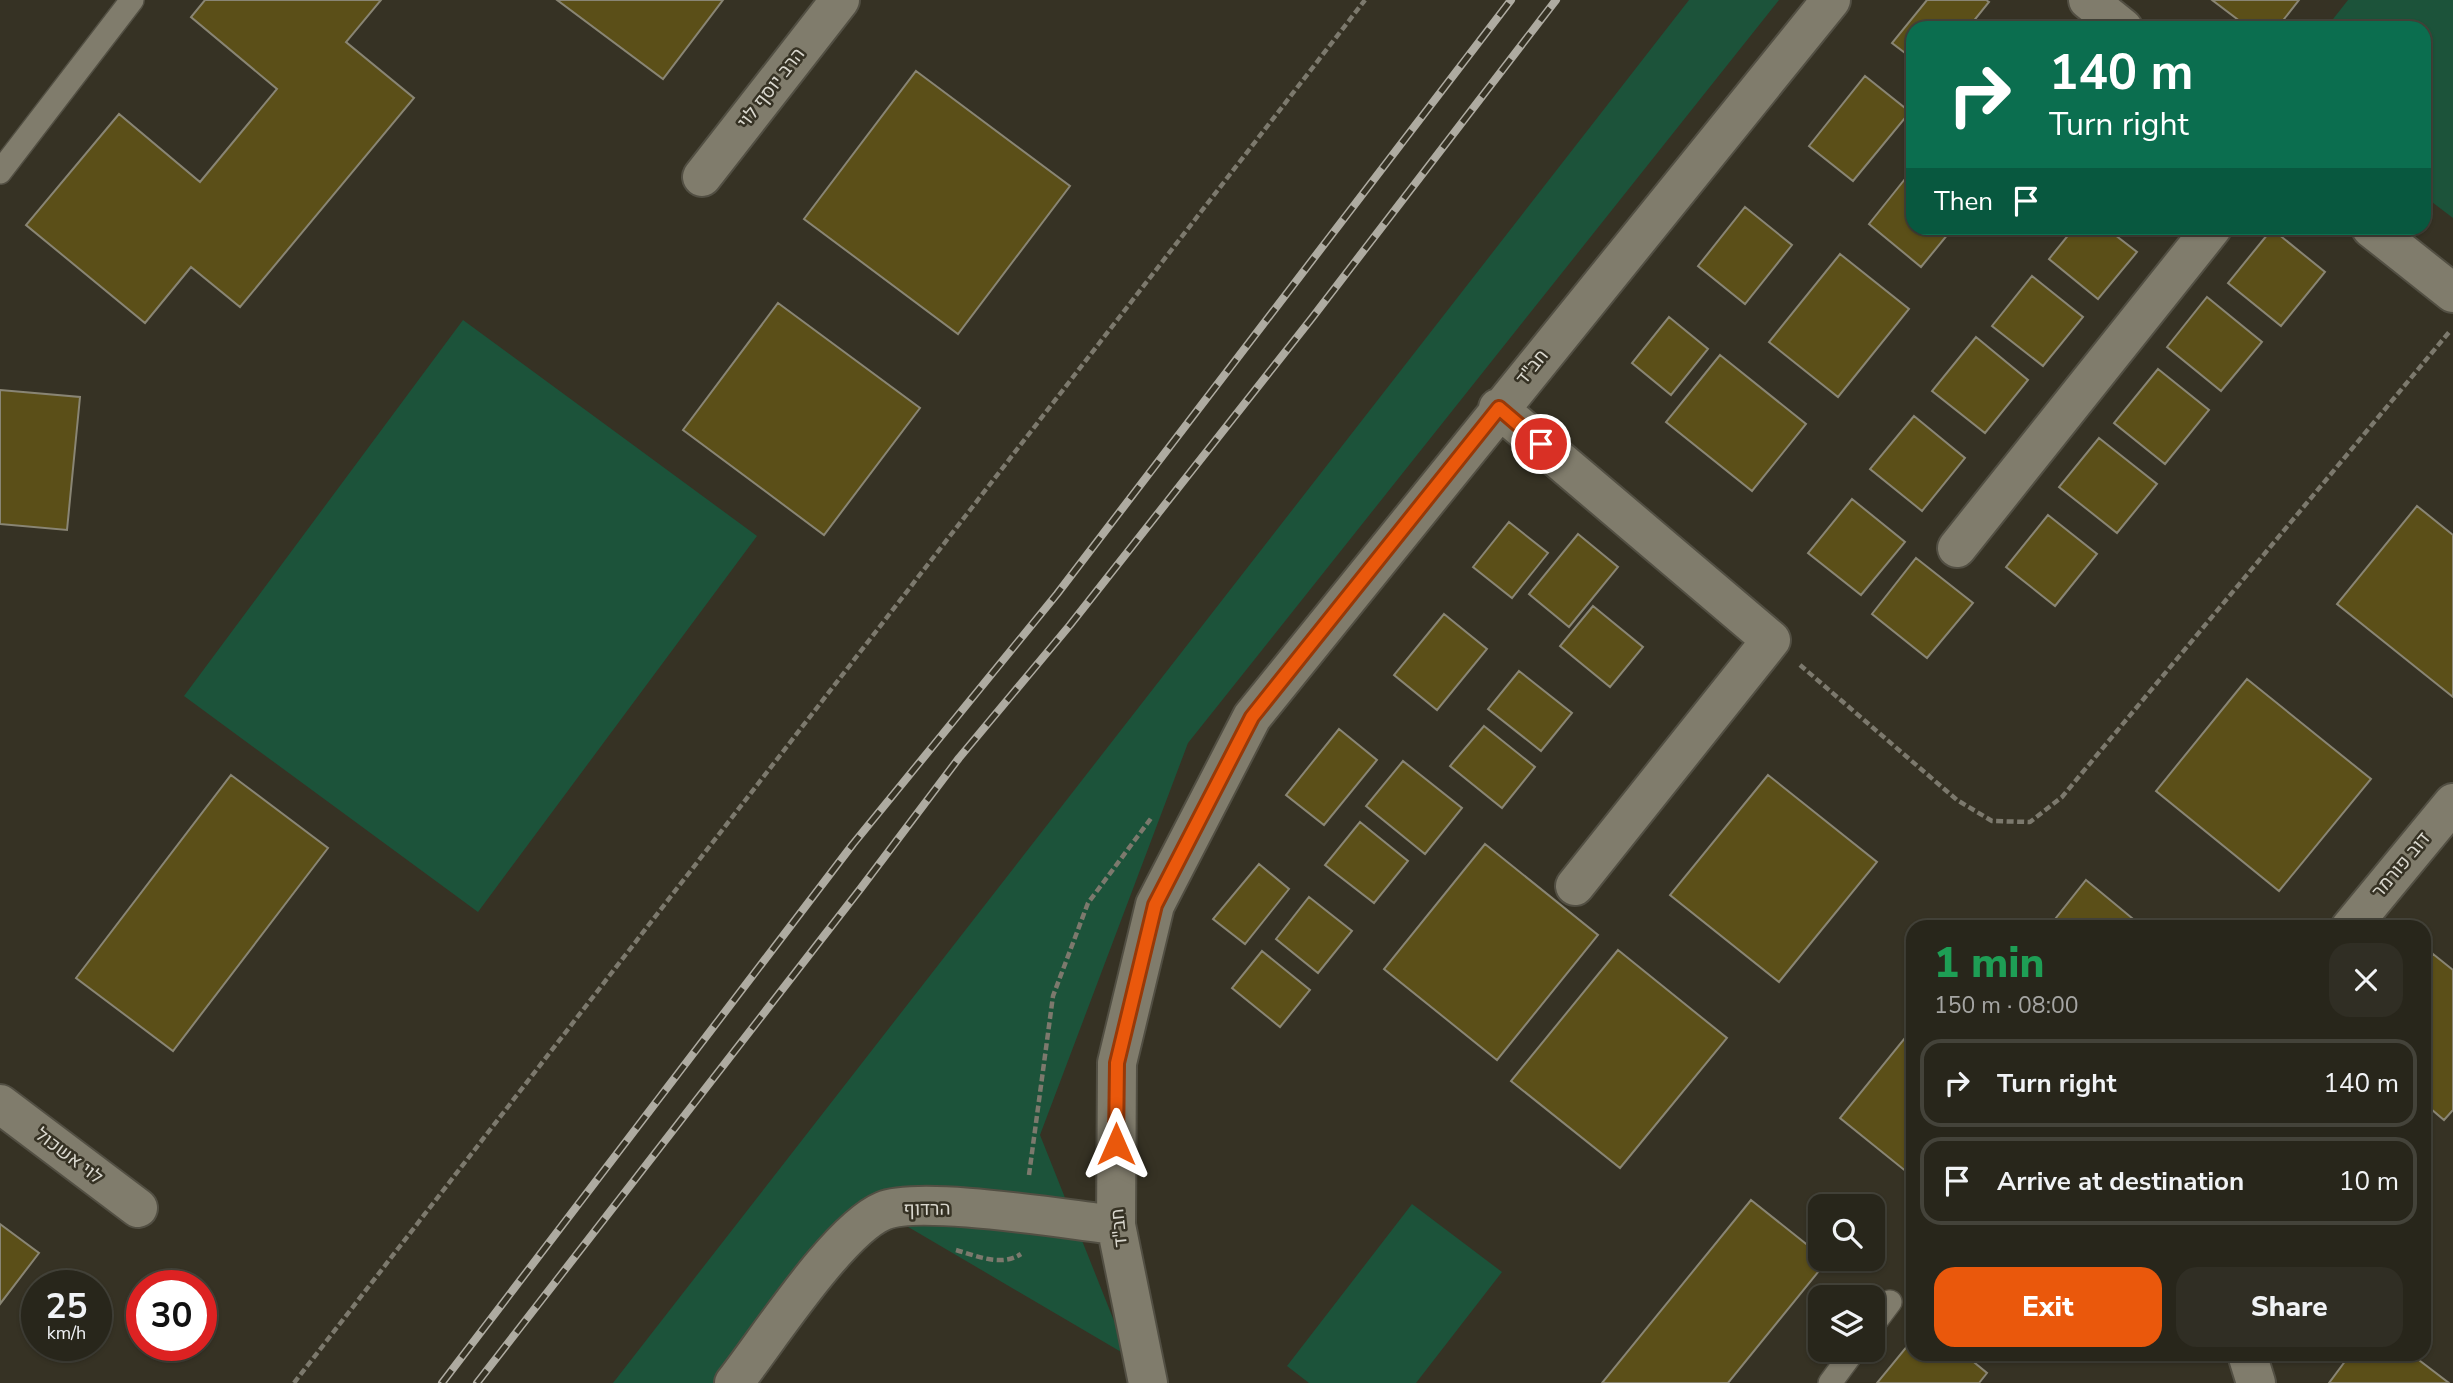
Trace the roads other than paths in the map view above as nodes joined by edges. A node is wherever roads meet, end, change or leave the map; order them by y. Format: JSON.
{"nodes":[{"id":1,"x":132,"y":0,"type":"edge"},
{"id":2,"x":840,"y":0,"type":"edge"},
{"id":3,"x":1831,"y":0,"type":"edge"},
{"id":4,"x":2088,"y":0,"type":"edge"},
{"id":5,"x":2114,"y":21,"type":"edge"},
{"id":6,"x":0,"y":172,"type":"edge"},
{"id":7,"x":702,"y":177,"type":"dead end"},
{"id":8,"x":2206,"y":235,"type":"edge"},
{"id":9,"x":2380,"y":235,"type":"edge"},
{"id":10,"x":2453,"y":293,"type":"edge"},
{"id":11,"x":1499,"y":408,"type":"junction"},
{"id":12,"x":1957,"y":548,"type":"dead end"},
{"id":13,"x":2453,"y":803,"type":"edge"},
{"id":14,"x":1575,"y":886,"type":"dead end"},
{"id":15,"x":2357,"y":920,"type":"edge"},
{"id":16,"x":0,"y":1104,"type":"edge"},
{"id":17,"x":138,"y":1208,"type":"dead end"},
{"id":18,"x":1116,"y":1225,"type":"junction"},
{"id":19,"x":1890,"y":1302,"type":"dead end"},
{"id":20,"x":1885,"y":1309,"type":"edge"},
{"id":21,"x":2249,"y":1361,"type":"edge"},
{"id":22,"x":1845,"y":1362,"type":"edge"},
{"id":23,"x":734,"y":1383,"type":"edge"},
{"id":24,"x":1148,"y":1383,"type":"edge"},
{"id":25,"x":1830,"y":1383,"type":"edge"},
{"id":26,"x":2256,"y":1383,"type":"edge"}],
"edges":[{"from":1,"to":6,"type":"lane"},
{"from":2,"to":7,"type":"street","name":"הרב יוסף לוי"},
{"from":3,"to":11,"type":"street","name":"חב\"ד"},
{"from":4,"to":5,"type":"street"},
{"from":8,"to":12,"type":"street"},
{"from":9,"to":10,"type":"street"},
{"from":11,"to":14,"type":"street"},
{"from":11,"to":18,"type":"street","name":"חב\"ד"},
{"from":13,"to":15,"type":"street","name":"דוב פורמר"},
{"from":16,"to":17,"type":"street","name":"לוי אשכול"},
{"from":18,"to":23,"type":"street","name":"הרדוף"},
{"from":18,"to":24,"type":"street","name":"חב\"ד"},
{"from":19,"to":20,"type":"lane"},
{"from":21,"to":26,"type":"street"},
{"from":22,"to":25,"type":"lane"}]}
